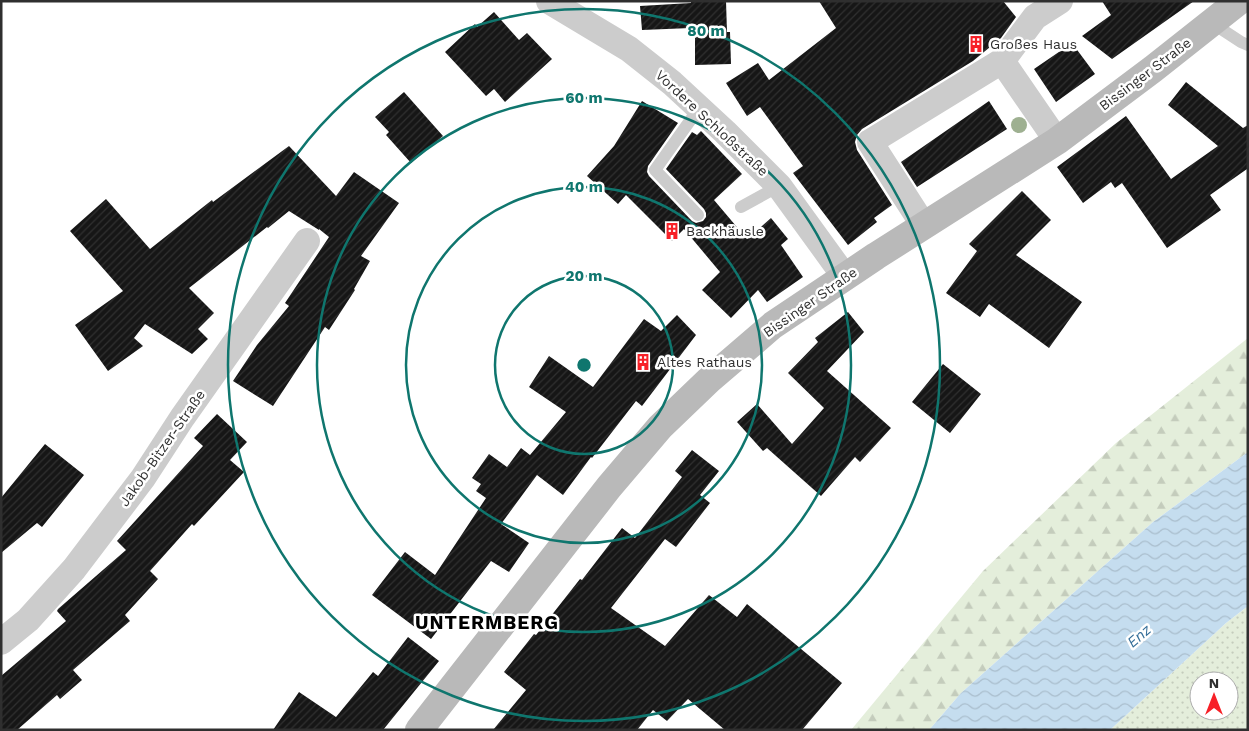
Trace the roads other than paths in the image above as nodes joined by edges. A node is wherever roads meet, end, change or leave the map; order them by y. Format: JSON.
{"nodes":[{"id":1,"x":549,"y":1,"type":"edge"},
{"id":2,"x":1060,"y":1,"type":"edge"},
{"id":3,"x":1238,"y":1,"type":"edge"},
{"id":4,"x":1212,"y":23,"type":"junction"},
{"id":5,"x":1248,"y":45,"type":"edge"},
{"id":6,"x":1002,"y":62,"type":"junction"},
{"id":7,"x":699,"y":108,"type":"junction"},
{"id":8,"x":1057,"y":141,"type":"junction"},
{"id":9,"x":779,"y":186,"type":"junction"},
{"id":10,"x":741,"y":207,"type":"dead end"},
{"id":11,"x":698,"y":215,"type":"dead end"},
{"id":12,"x":924,"y":226,"type":"junction"},
{"id":13,"x":306,"y":241,"type":"dead end"},
{"id":14,"x":845,"y":277,"type":"junction"},
{"id":15,"x":1,"y":642,"type":"edge"},
{"id":16,"x":419,"y":730,"type":"edge"}],
"edges":[{"from":1,"to":7,"type":"street","name":"Vordere Schloßstraße"},
{"from":2,"to":6,"type":"street"},
{"from":3,"to":4,"type":"main road","name":"Bissinger Straße"},
{"from":4,"to":5,"type":"lane"},
{"from":4,"to":8,"type":"main road","name":"Bissinger Straße"},
{"from":6,"to":8,"type":"street"},
{"from":6,"to":12,"type":"street"},
{"from":7,"to":9,"type":"street","name":"Vordere Schloßstraße"},
{"from":7,"to":11,"type":"lane"},
{"from":8,"to":12,"type":"main road","name":"Bissinger Straße"},
{"from":9,"to":10,"type":"lane"},
{"from":9,"to":14,"type":"street","name":"Vordere Schloßstraße"},
{"from":12,"to":14,"type":"main road","name":"Bissinger Straße"},
{"from":13,"to":15,"type":"street","name":"Jakob-Bitzer-Straße"},
{"from":14,"to":16,"type":"main road","name":"Bissinger Straße"}]}
